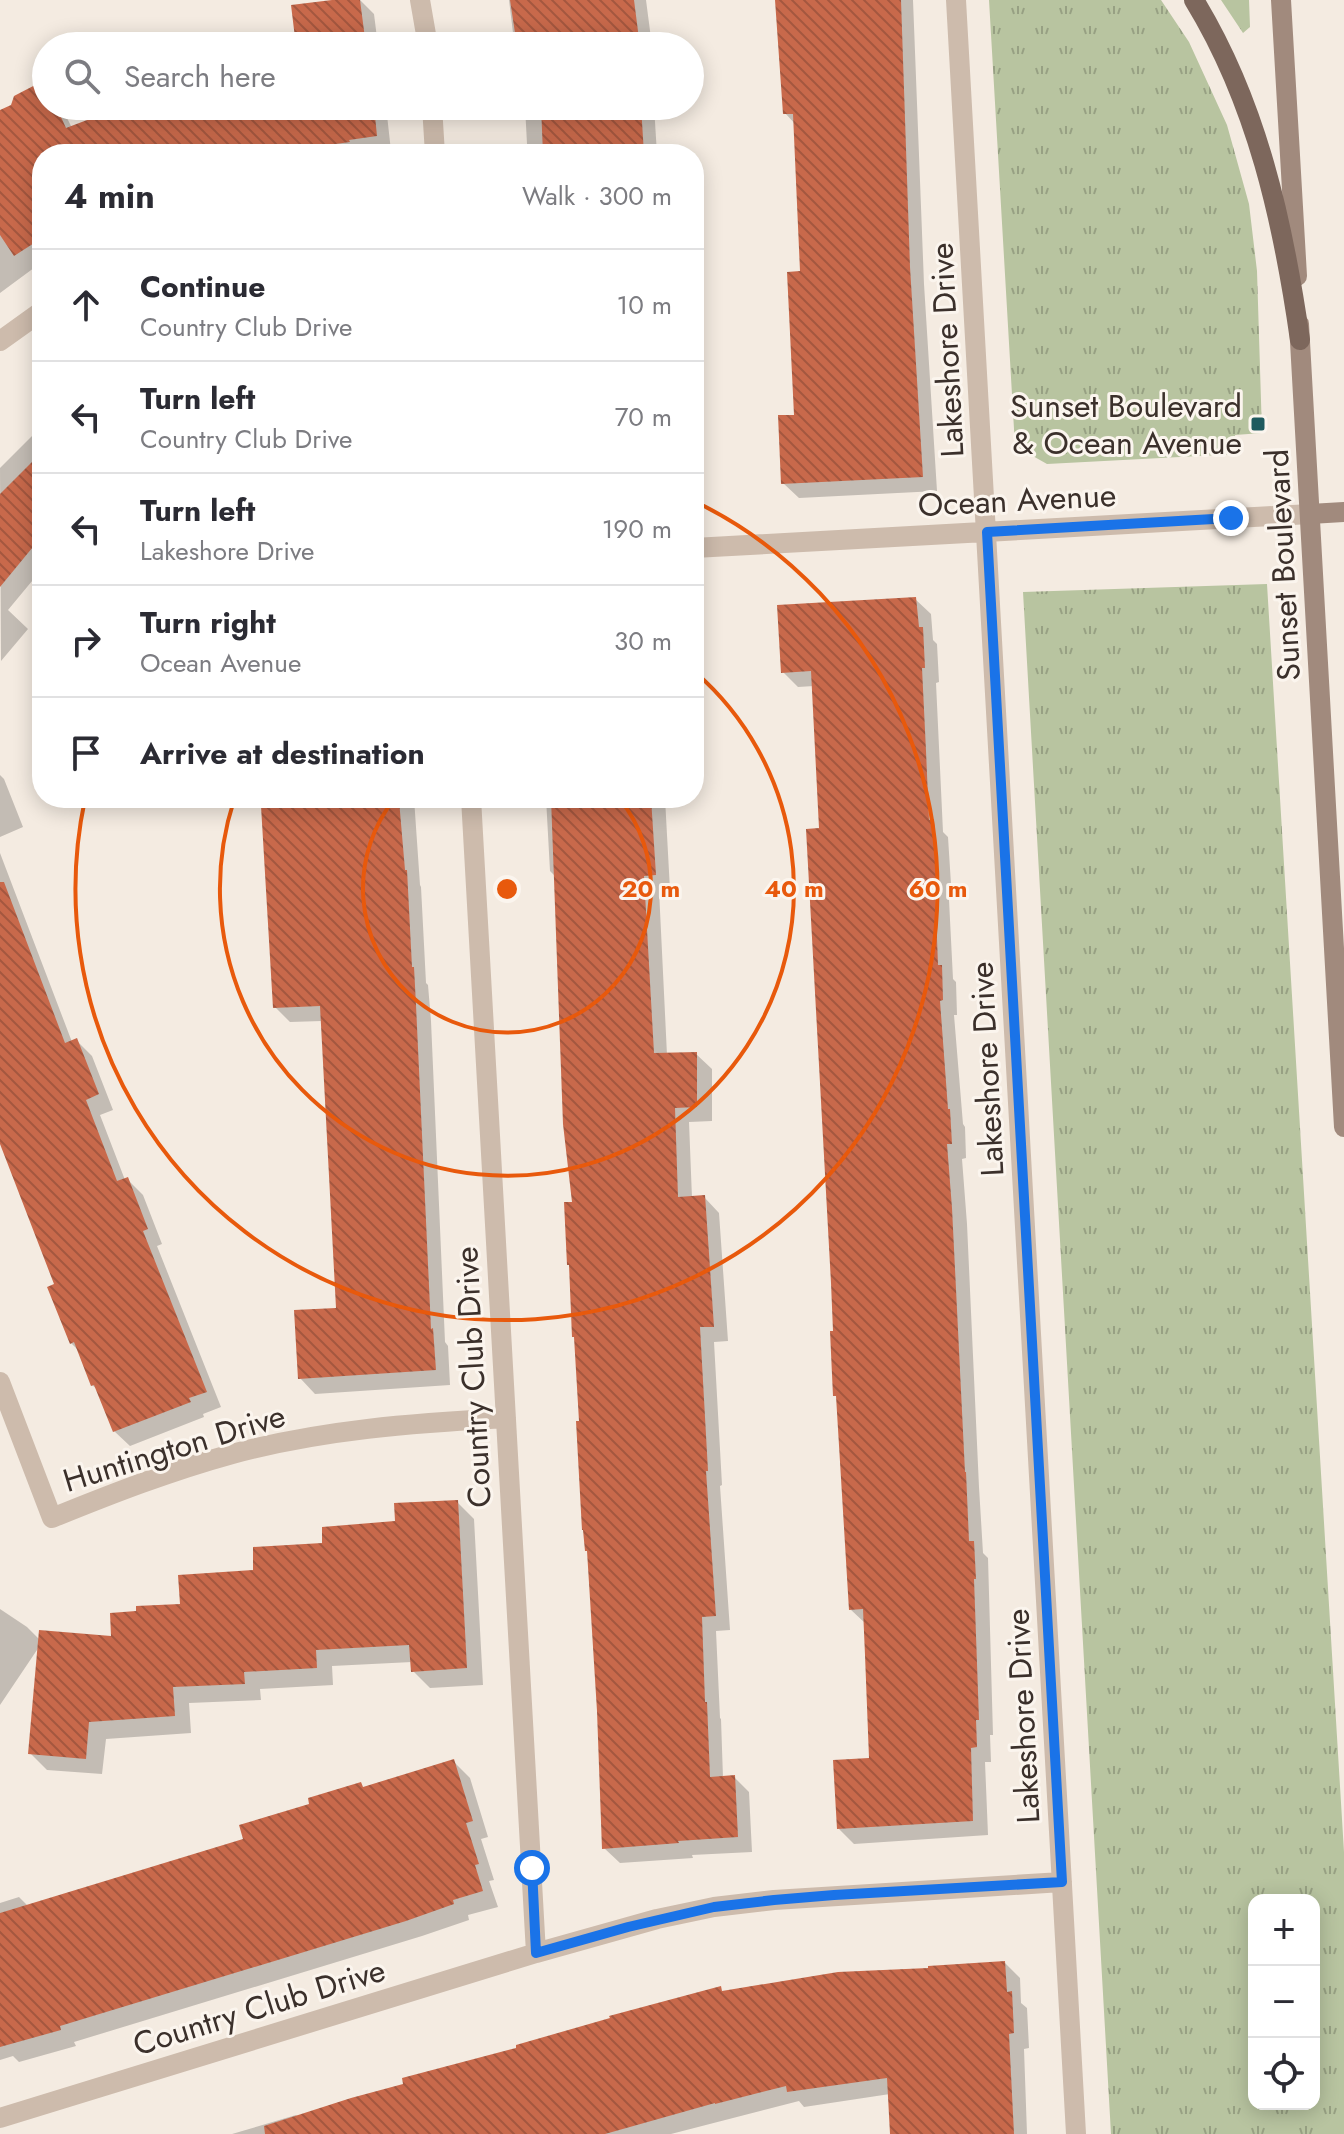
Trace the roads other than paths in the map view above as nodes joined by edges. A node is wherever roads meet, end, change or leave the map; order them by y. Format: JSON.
{"nodes":[{"id":1,"x":420,"y":0,"type":"edge"},
{"id":2,"x":956,"y":0,"type":"edge"},
{"id":3,"x":1194,"y":0,"type":"edge"},
{"id":4,"x":1281,"y":0,"type":"edge"},
{"id":5,"x":426,"y":32,"type":"edge"},
{"id":6,"x":433,"y":120,"type":"edge"},
{"id":7,"x":434,"y":144,"type":"edge"},
{"id":8,"x":32,"y":318,"type":"edge"},
{"id":9,"x":1300,"y":340,"type":"junction"},
{"id":10,"x":0,"y":341,"type":"edge"},
{"id":11,"x":1344,"y":512,"type":"edge"},
{"id":12,"x":1310,"y":514,"type":"junction"},
{"id":13,"x":987,"y":532,"type":"junction"},
{"id":14,"x":704,"y":547,"type":"edge"},
{"id":15,"x":472,"y":808,"type":"edge"},
{"id":16,"x":1344,"y":1127,"type":"edge"},
{"id":17,"x":0,"y":1382,"type":"edge"},
{"id":18,"x":506,"y":1418,"type":"junction"},
{"id":19,"x":1062,"y":1882,"type":"junction"},
{"id":20,"x":536,"y":1953,"type":"junction"},
{"id":21,"x":0,"y":2118,"type":"edge"},
{"id":22,"x":1076,"y":2134,"type":"edge"}],
"edges":[{"from":1,"to":5,"type":"street"},
{"from":2,"to":13,"type":"street","name":"Lakeshore Drive"},
{"from":3,"to":9,"type":"main road"},
{"from":4,"to":9,"type":"main road","name":"Sunset Boulevard"},
{"from":6,"to":7,"type":"street"},
{"from":8,"to":10,"type":"street"},
{"from":9,"to":12,"type":"main road","name":"Sunset Boulevard"},
{"from":11,"to":12,"type":"main road","name":"Ocean Avenue"},
{"from":12,"to":13,"type":"street","name":"Ocean Avenue"},
{"from":12,"to":16,"type":"main road","name":"Sunset Boulevard"},
{"from":13,"to":14,"type":"street","name":"Ocean Avenue"},
{"from":13,"to":19,"type":"street","name":"Lakeshore Drive"},
{"from":15,"to":18,"type":"street","name":"Country Club Drive"},
{"from":17,"to":18,"type":"street","name":"Huntington Drive"},
{"from":18,"to":20,"type":"street","name":"Country Club Drive"},
{"from":19,"to":20,"type":"street","name":"Country Club Drive"},
{"from":19,"to":22,"type":"street","name":"Lakeshore Drive"},
{"from":20,"to":21,"type":"street","name":"Country Club Drive"}]}
